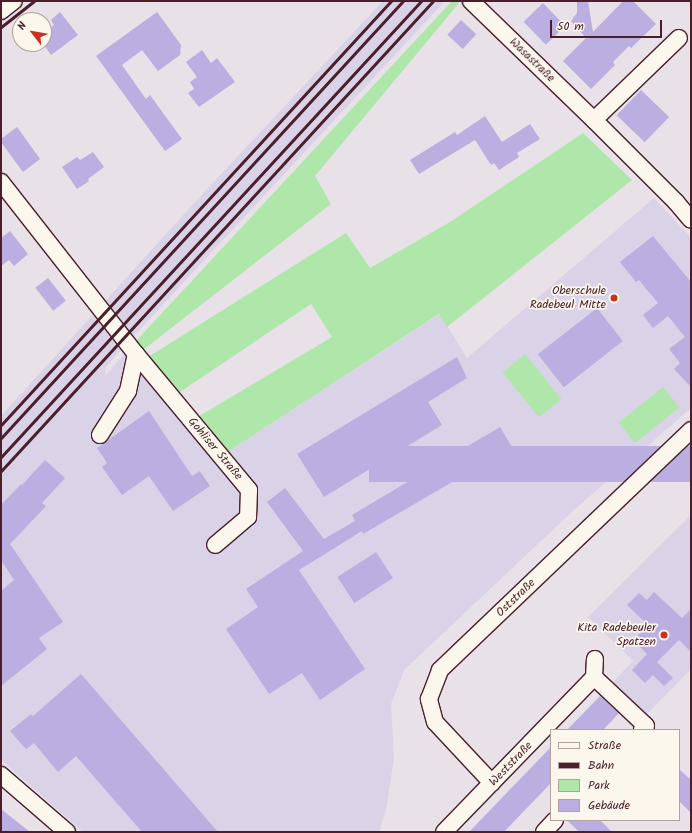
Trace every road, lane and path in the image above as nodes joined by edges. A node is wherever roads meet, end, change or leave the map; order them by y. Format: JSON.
{"nodes":[{"id":1,"x":14,"y":1,"type":"edge"},
{"id":2,"x":471,"y":1,"type":"edge"},
{"id":3,"x":1,"y":11,"type":"edge"},
{"id":4,"x":679,"y":38,"type":"dead end"},
{"id":5,"x":594,"y":120,"type":"junction"},
{"id":6,"x":1,"y":182,"type":"edge"},
{"id":7,"x":691,"y":220,"type":"edge"},
{"id":8,"x":136,"y":354,"type":"junction"},
{"id":9,"x":691,"y":430,"type":"edge"},
{"id":10,"x":100,"y":434,"type":"dead end"},
{"id":11,"x":215,"y":545,"type":"dead end"},
{"id":12,"x":595,"y":658,"type":"dead end"},
{"id":13,"x":594,"y":677,"type":"junction"},
{"id":14,"x":643,"y":729,"type":"edge"},
{"id":15,"x":1,"y":775,"type":"edge"},
{"id":16,"x":492,"y":783,"type":"junction"},
{"id":17,"x":554,"y":821,"type":"edge"},
{"id":18,"x":68,"y":832,"type":"edge"},
{"id":19,"x":444,"y":832,"type":"edge"},
{"id":20,"x":544,"y":832,"type":"edge"}],
"edges":[{"from":1,"to":3,"type":"street"},
{"from":2,"to":5,"type":"street","name":"Wasastraße"},
{"from":4,"to":5,"type":"street"},
{"from":5,"to":7,"type":"street","name":"Wasastraße"},
{"from":6,"to":8,"type":"street","name":"Gohliser Straße"},
{"from":8,"to":10,"type":"street"},
{"from":8,"to":11,"type":"street","name":"Gohliser Straße"},
{"from":9,"to":16,"type":"street","name":"Oststraße"},
{"from":12,"to":13,"type":"street"},
{"from":13,"to":14,"type":"street"},
{"from":13,"to":16,"type":"street","name":"Weststraße"},
{"from":15,"to":18,"type":"street"},
{"from":16,"to":19,"type":"street","name":"Weststraße"},
{"from":17,"to":20,"type":"street"}]}
